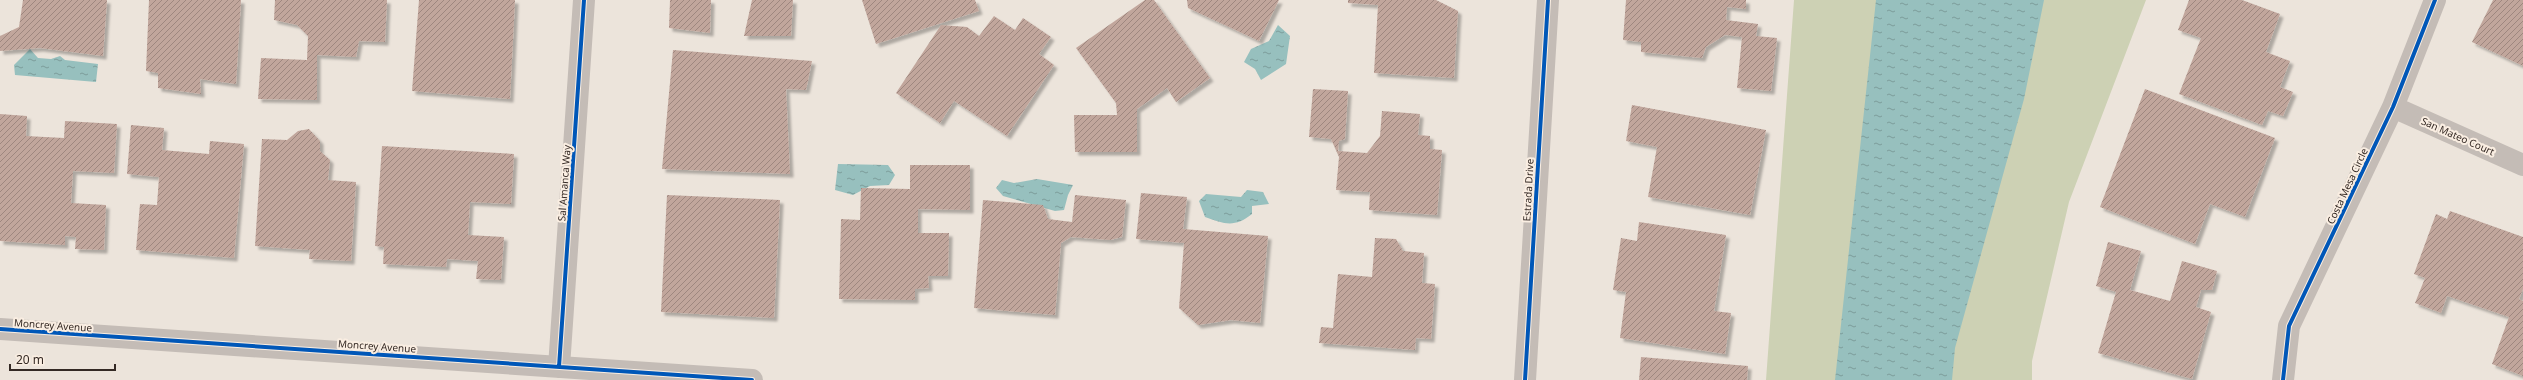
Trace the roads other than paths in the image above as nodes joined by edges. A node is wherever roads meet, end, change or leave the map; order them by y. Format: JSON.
{"nodes":[{"id":1,"x":584,"y":0,"type":"edge"},
{"id":2,"x":1548,"y":0,"type":"edge"},
{"id":3,"x":2435,"y":0,"type":"edge"},
{"id":4,"x":2394,"y":107,"type":"junction"},
{"id":5,"x":2523,"y":165,"type":"edge"},
{"id":6,"x":0,"y":329,"type":"edge"},
{"id":7,"x":559,"y":367,"type":"junction"},
{"id":8,"x":752,"y":380,"type":"edge"},
{"id":9,"x":1525,"y":380,"type":"edge"},
{"id":10,"x":2284,"y":380,"type":"edge"}],
"edges":[{"from":1,"to":7,"type":"street","name":"Sal Amanca Way"},
{"from":2,"to":9,"type":"street","name":"Estrada Drive"},
{"from":3,"to":4,"type":"street","name":"Costa Mesa Circle"},
{"from":4,"to":5,"type":"street","name":"San Mateo Court"},
{"from":4,"to":10,"type":"street","name":"Costa Mesa Circle"},
{"from":6,"to":7,"type":"street","name":"Moncrey Avenue"},
{"from":7,"to":8,"type":"street","name":"Moncrey Avenue"}]}
